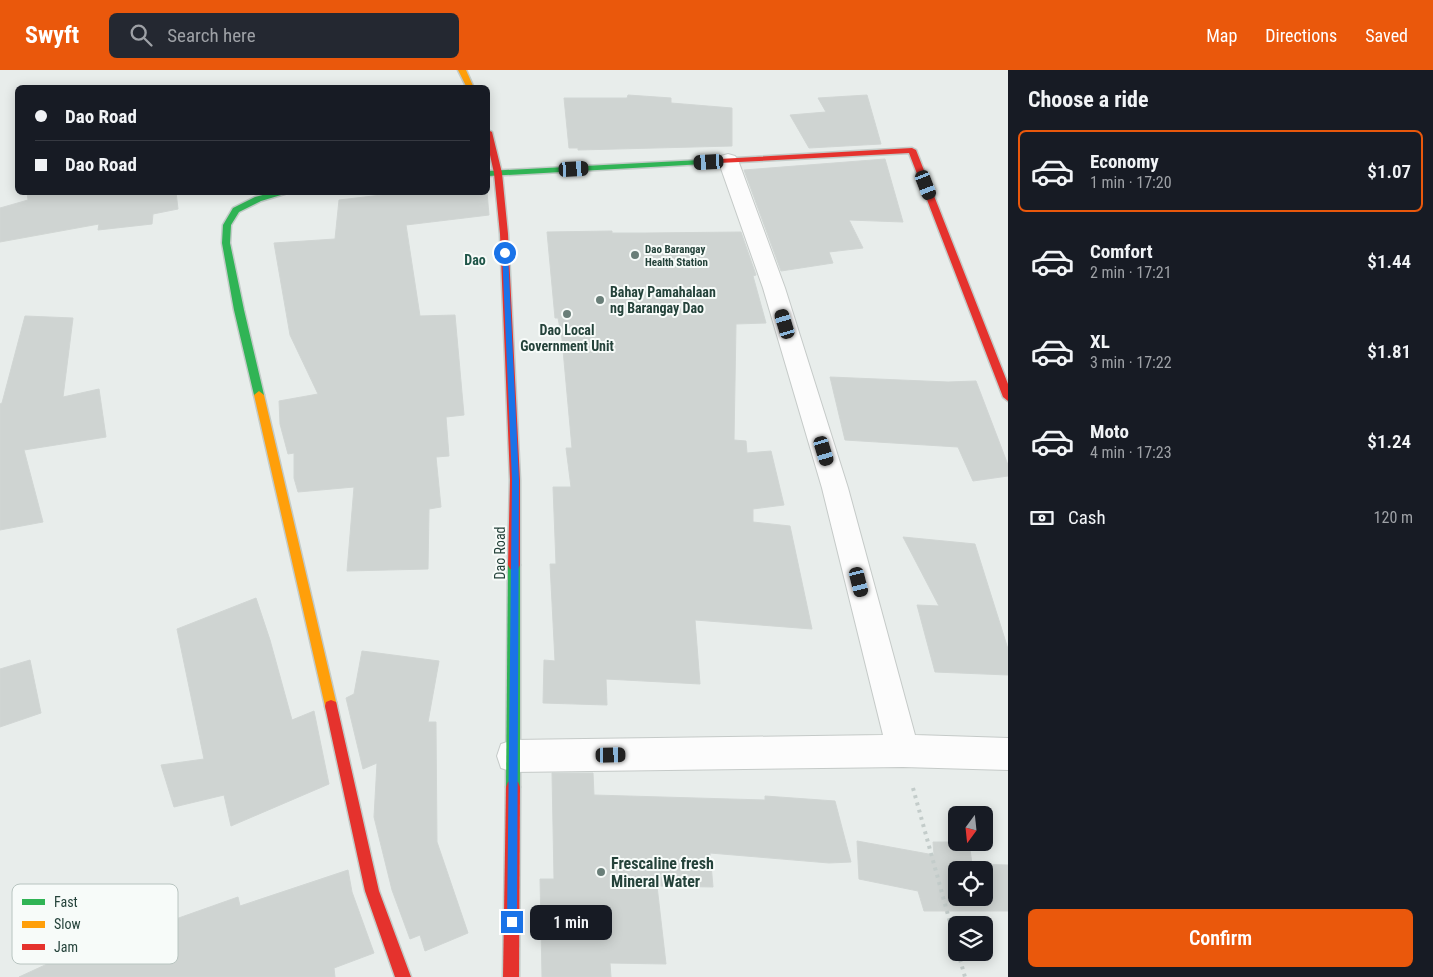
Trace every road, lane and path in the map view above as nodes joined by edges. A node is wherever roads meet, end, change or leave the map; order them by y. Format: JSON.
{"nodes":[{"id":1,"x":462,"y":70,"type":"edge"},
{"id":2,"x":470,"y":85,"type":"edge"},
{"id":3,"x":490,"y":149,"type":"edge"},
{"id":4,"x":728,"y":160,"type":"junction"},
{"id":5,"x":493,"y":174,"type":"edge"},
{"id":6,"x":275,"y":195,"type":"edge"},
{"id":7,"x":1008,"y":396,"type":"edge"},
{"id":8,"x":903,"y":751,"type":"junction"},
{"id":9,"x":1008,"y":754,"type":"edge"},
{"id":10,"x":514,"y":756,"type":"junction"},
{"id":11,"x":948,"y":916,"type":"edge"},
{"id":12,"x":961,"y":961,"type":"edge"},
{"id":13,"x":403,"y":977,"type":"edge"},
{"id":14,"x":512,"y":977,"type":"edge"},
{"id":15,"x":965,"y":977,"type":"edge"}],
"edges":[{"from":1,"to":2,"type":"street"},
{"from":3,"to":5,"type":"street","name":"Dao Road"},
{"from":4,"to":5,"type":"street"},
{"from":4,"to":7,"type":"street"},
{"from":4,"to":8,"type":"street"},
{"from":5,"to":10,"type":"street","name":"Dao Road"},
{"from":6,"to":13,"type":"street"},
{"from":8,"to":9,"type":"street"},
{"from":8,"to":10,"type":"street"},
{"from":8,"to":11,"type":"path"},
{"from":10,"to":14,"type":"street","name":"Dao Road"},
{"from":12,"to":15,"type":"path"}]}
